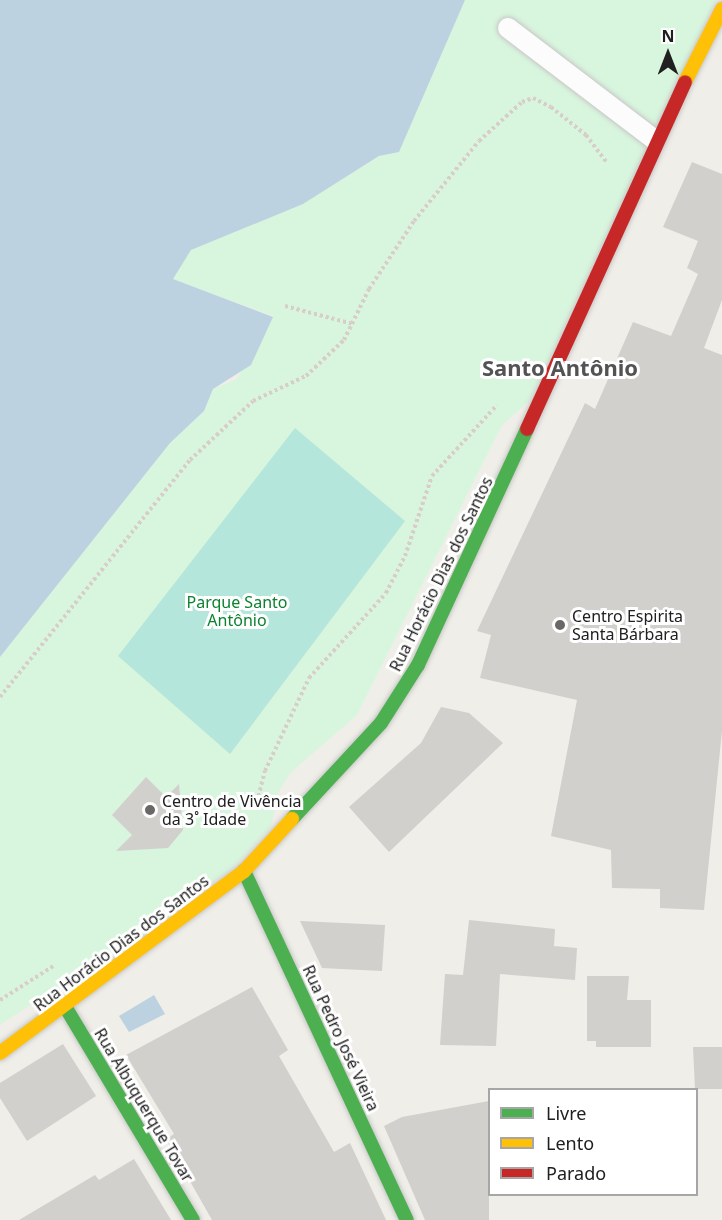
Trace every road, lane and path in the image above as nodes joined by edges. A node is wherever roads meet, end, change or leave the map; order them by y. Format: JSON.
{"nodes":[{"id":1,"x":722,"y":9,"type":"edge"},
{"id":2,"x":508,"y":28,"type":"dead end"},
{"id":3,"x":655,"y":140,"type":"junction"},
{"id":4,"x":608,"y":165,"type":"dead end"},
{"id":5,"x":285,"y":306,"type":"dead end"},
{"id":6,"x":353,"y":324,"type":"junction"},
{"id":7,"x":505,"y":401,"type":"dead end"},
{"id":8,"x":0,"y":697,"type":"edge"},
{"id":9,"x":256,"y":808,"type":"dead end"},
{"id":10,"x":244,"y":871,"type":"junction"},
{"id":11,"x":64,"y":959,"type":"dead end"},
{"id":12,"x":0,"y":1000,"type":"edge"},
{"id":13,"x":66,"y":1008,"type":"junction"},
{"id":14,"x":0,"y":1053,"type":"edge"},
{"id":15,"x":193,"y":1220,"type":"edge"},
{"id":16,"x":408,"y":1220,"type":"edge"}],
"edges":[{"from":1,"to":3,"type":"street","name":"Rua Horácio Dias dos Santos"},
{"from":2,"to":3,"type":"lane"},
{"from":3,"to":10,"type":"street","name":"Rua Horácio Dias dos Santos"},
{"from":4,"to":6,"type":"path"},
{"from":5,"to":6,"type":"path"},
{"from":6,"to":8,"type":"path"},
{"from":7,"to":9,"type":"path"},
{"from":10,"to":13,"type":"street","name":"Rua Horácio Dias dos Santos"},
{"from":10,"to":16,"type":"street","name":"Rua Pedro José Vieira"},
{"from":11,"to":12,"type":"path"},
{"from":13,"to":14,"type":"street","name":"Rua Horácio Dias dos Santos"},
{"from":13,"to":15,"type":"street","name":"Rua Albuquerque Tovar"}]}
